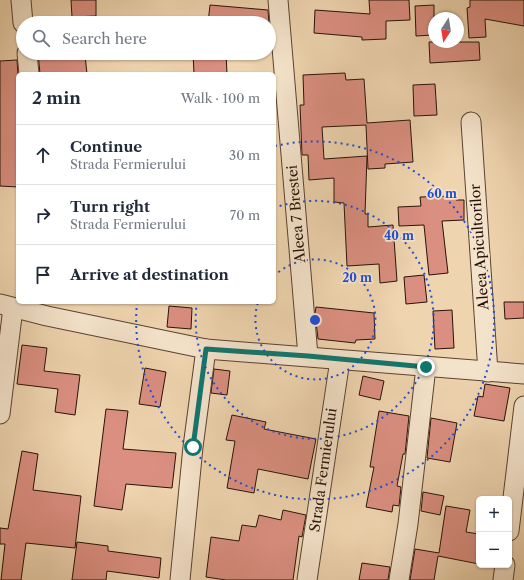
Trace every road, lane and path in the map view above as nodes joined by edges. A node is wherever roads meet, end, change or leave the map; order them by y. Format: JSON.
{"nodes":[{"id":1,"x":21,"y":0,"type":"edge"},
{"id":2,"x":278,"y":0,"type":"edge"},
{"id":3,"x":22,"y":16,"type":"edge"},
{"id":4,"x":27,"y":60,"type":"edge"},
{"id":5,"x":29,"y":72,"type":"edge"},
{"id":6,"x":471,"y":122,"type":"dead end"},
{"id":7,"x":7,"y":306,"type":"edge"},
{"id":8,"x":47,"y":309,"type":"edge"},
{"id":9,"x":206,"y":349,"type":"junction"},
{"id":10,"x":308,"y":356,"type":"junction"},
{"id":11,"x":340,"y":360,"type":"junction"},
{"id":12,"x":426,"y":367,"type":"junction"},
{"id":13,"x":488,"y":372,"type":"junction"},
{"id":14,"x":524,"y":374,"type":"edge"},
{"id":15,"x":524,"y":406,"type":"edge"},
{"id":16,"x":0,"y":414,"type":"edge"},
{"id":17,"x":512,"y":506,"type":"edge"},
{"id":18,"x":505,"y":568,"type":"edge"},
{"id":19,"x":180,"y":580,"type":"edge"},
{"id":20,"x":307,"y":580,"type":"edge"},
{"id":21,"x":400,"y":580,"type":"edge"},
{"id":22,"x":503,"y":580,"type":"edge"}],
"edges":[{"from":1,"to":3,"type":"street"},
{"from":2,"to":10,"type":"street","name":"Aleea 7 Brestei"},
{"from":4,"to":5,"type":"street"},
{"from":6,"to":13,"type":"street","name":"Aleea Apicultorilor"},
{"from":7,"to":8,"type":"street"},
{"from":7,"to":16,"type":"street"},
{"from":8,"to":9,"type":"street"},
{"from":9,"to":10,"type":"street"},
{"from":9,"to":19,"type":"street"},
{"from":10,"to":11,"type":"street"},
{"from":11,"to":12,"type":"street"},
{"from":11,"to":20,"type":"street","name":"Strada Fermierului"},
{"from":12,"to":13,"type":"street"},
{"from":12,"to":21,"type":"street"},
{"from":13,"to":14,"type":"street"},
{"from":15,"to":17,"type":"street"},
{"from":18,"to":22,"type":"street"}]}
